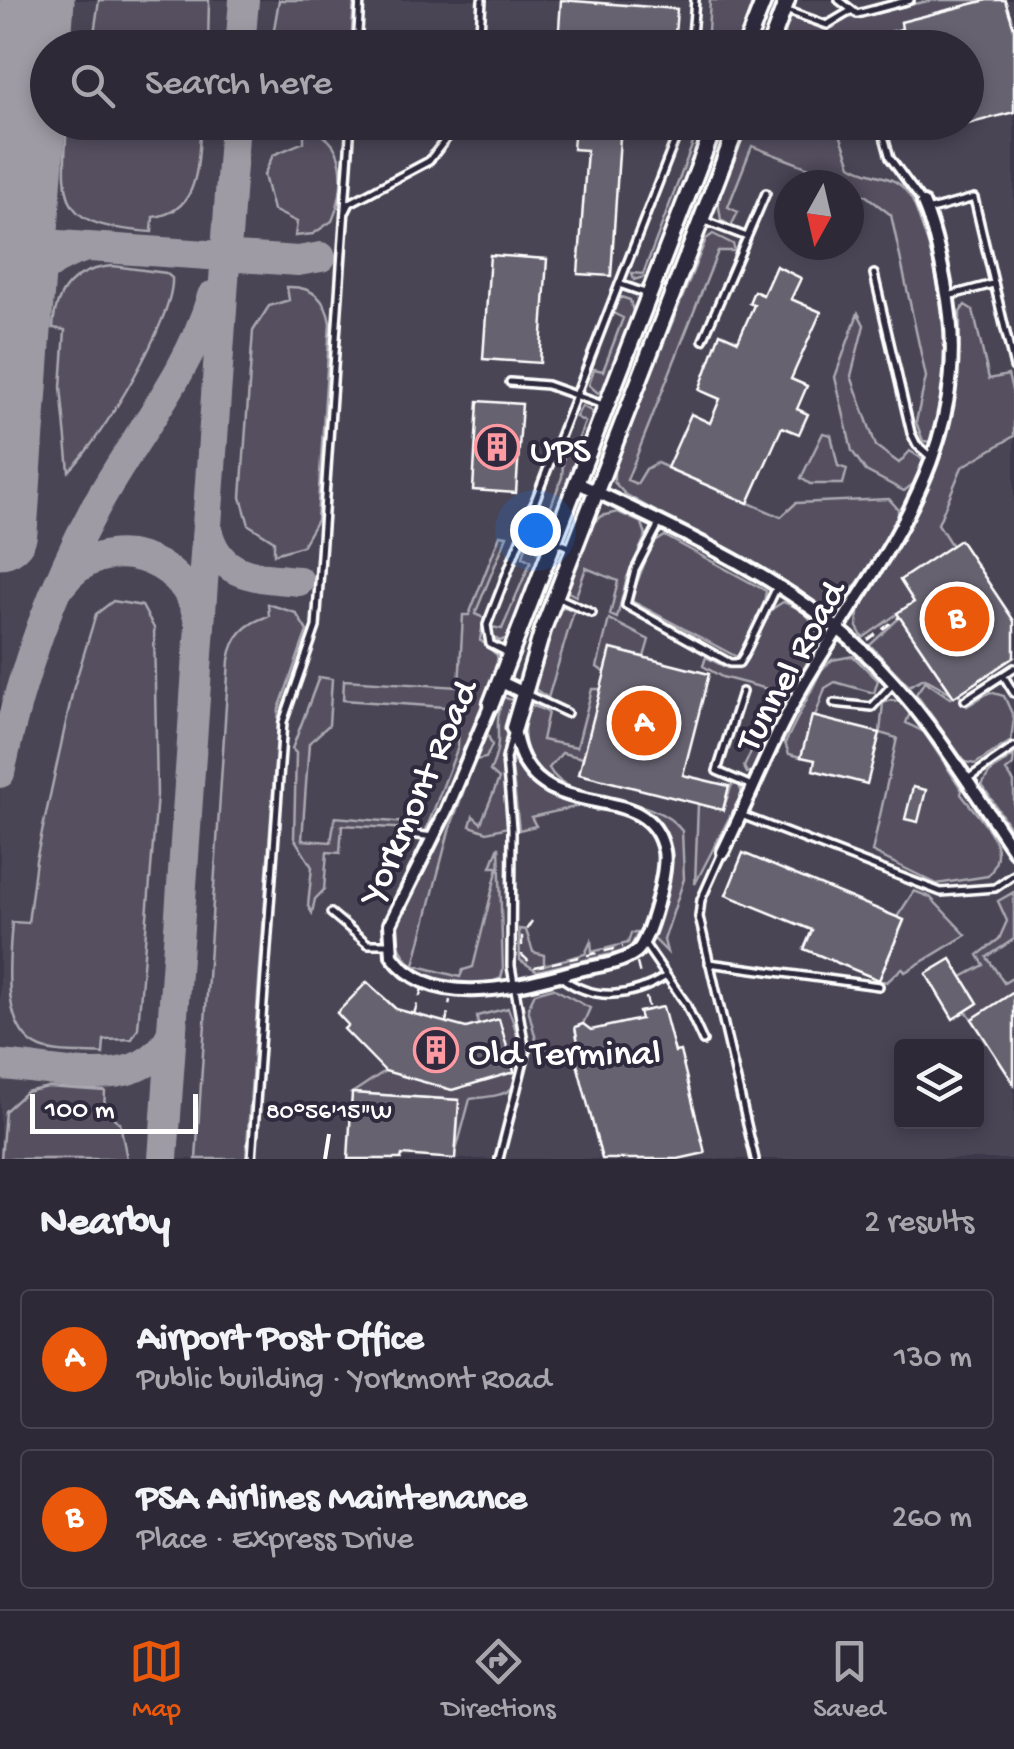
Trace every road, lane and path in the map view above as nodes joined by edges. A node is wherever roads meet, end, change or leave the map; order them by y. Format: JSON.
{"nodes":[{"id":1,"x":360,"y":0,"type":"edge"},
{"id":2,"x":482,"y":0,"type":"edge"},
{"id":3,"x":694,"y":0,"type":"edge"},
{"id":4,"x":839,"y":0,"type":"edge"},
{"id":5,"x":910,"y":0,"type":"edge"},
{"id":6,"x":763,"y":1,"type":"edge"},
{"id":7,"x":785,"y":5,"type":"edge"},
{"id":8,"x":849,"y":12,"type":"junction"},
{"id":9,"x":358,"y":30,"type":"edge"},
{"id":10,"x":480,"y":30,"type":"edge"},
{"id":11,"x":692,"y":30,"type":"edge"},
{"id":12,"x":752,"y":30,"type":"edge"},
{"id":13,"x":775,"y":30,"type":"edge"},
{"id":14,"x":351,"y":140,"type":"edge"},
{"id":15,"x":445,"y":140,"type":"edge"},
{"id":16,"x":675,"y":140,"type":"edge"},
{"id":17,"x":709,"y":140,"type":"edge"},
{"id":18,"x":732,"y":140,"type":"edge"},
{"id":19,"x":885,"y":140,"type":"edge"},
{"id":20,"x":766,"y":193,"type":"dead end"},
{"id":21,"x":925,"y":207,"type":"junction"},
{"id":22,"x":345,"y":212,"type":"junction"},
{"id":23,"x":682,"y":212,"type":"junction"},
{"id":24,"x":702,"y":220,"type":"junction"},
{"id":25,"x":747,"y":237,"type":"junction"},
{"id":26,"x":874,"y":274,"type":"dead end"},
{"id":27,"x":619,"y":284,"type":"junction"},
{"id":28,"x":994,"y":284,"type":"junction"},
{"id":29,"x":650,"y":295,"type":"junction"},
{"id":30,"x":948,"y":296,"type":"junction"},
{"id":31,"x":702,"y":340,"type":"dead end"},
{"id":32,"x":1014,"y":366,"type":"edge"},
{"id":33,"x":510,"y":382,"type":"dead end"},
{"id":34,"x":576,"y":395,"type":"junction"},
{"id":35,"x":607,"y":406,"type":"junction"},
{"id":36,"x":626,"y":414,"type":"junction"},
{"id":37,"x":934,"y":460,"type":"junction"},
{"id":38,"x":578,"y":483,"type":"junction"},
{"id":39,"x":596,"y":492,"type":"junction"},
{"id":40,"x":658,"y":524,"type":"junction"},
{"id":41,"x":524,"y":530,"type":"junction"},
{"id":42,"x":556,"y":542,"type":"junction"},
{"id":43,"x":574,"y":548,"type":"junction"},
{"id":44,"x":777,"y":587,"type":"junction"},
{"id":45,"x":538,"y":589,"type":"junction"},
{"id":46,"x":556,"y":596,"type":"junction"},
{"id":47,"x":592,"y":613,"type":"dead end"},
{"id":48,"x":899,"y":617,"type":"dead end"},
{"id":49,"x":838,"y":629,"type":"junction"},
{"id":50,"x":859,"y":646,"type":"junction"},
{"id":51,"x":512,"y":656,"type":"junction"},
{"id":52,"x":1014,"y":668,"type":"edge"},
{"id":53,"x":1002,"y":675,"type":"junction"},
{"id":54,"x":501,"y":682,"type":"junction"},
{"id":55,"x":894,"y":682,"type":"junction"},
{"id":56,"x":522,"y":692,"type":"junction"},
{"id":57,"x":742,"y":692,"type":"dead end"},
{"id":58,"x":1014,"y":693,"type":"edge"},
{"id":59,"x":965,"y":700,"type":"dead end"},
{"id":60,"x":834,"y":703,"type":"dead end"},
{"id":61,"x":491,"y":704,"type":"joint"},
{"id":62,"x":567,"y":713,"type":"dead end"},
{"id":63,"x":514,"y":728,"type":"junction"},
{"id":64,"x":1014,"y":746,"type":"edge"},
{"id":65,"x":966,"y":780,"type":"junction"},
{"id":66,"x":754,"y":787,"type":"junction"},
{"id":67,"x":741,"y":815,"type":"junction"},
{"id":68,"x":403,"y":833,"type":"dead end"},
{"id":69,"x":433,"y":837,"type":"junction"},
{"id":70,"x":1014,"y":851,"type":"edge"},
{"id":71,"x":723,"y":852,"type":"joint"},
{"id":72,"x":1014,"y":875,"type":"edge"},
{"id":73,"x":331,"y":913,"type":"dead end"},
{"id":74,"x":644,"y":943,"type":"junction"},
{"id":75,"x":388,"y":944,"type":"junction"},
{"id":76,"x":709,"y":963,"type":"junction"},
{"id":77,"x":559,"y":975,"type":"junction"},
{"id":78,"x":666,"y":976,"type":"junction"},
{"id":79,"x":516,"y":986,"type":"junction"},
{"id":80,"x":879,"y":986,"type":"dead end"},
{"id":81,"x":703,"y":1041,"type":"dead end"},
{"id":82,"x":252,"y":1159,"type":"edge"},
{"id":83,"x":500,"y":1159,"type":"edge"},
{"id":84,"x":755,"y":1159,"type":"edge"}],
"edges":[{"from":1,"to":9,"type":"lane"},
{"from":2,"to":10,"type":"lane"},
{"from":3,"to":11,"type":"lane"},
{"from":4,"to":8,"type":"lane"},
{"from":5,"to":8,"type":"lane"},
{"from":6,"to":7,"type":"street"},
{"from":6,"to":12,"type":"street"},
{"from":7,"to":8,"type":"lane"},
{"from":7,"to":13,"type":"street"},
{"from":14,"to":22,"type":"lane"},
{"from":15,"to":22,"type":"lane"},
{"from":16,"to":27,"type":"lane"},
{"from":17,"to":23,"type":"street","name":"Yorkmont Road"},
{"from":18,"to":24,"type":"street","name":"Yorkmont Road"},
{"from":19,"to":21,"type":"lane"},
{"from":20,"to":25,"type":"lane"},
{"from":21,"to":28,"type":"lane"},
{"from":21,"to":30,"type":"street","name":"Tunnel Road"},
{"from":22,"to":82,"type":"lane"},
{"from":23,"to":24,"type":"street"},
{"from":23,"to":29,"type":"street","name":"Yorkmont Road"},
{"from":24,"to":25,"type":"lane"},
{"from":24,"to":36,"type":"street","name":"Yorkmont Road"},
{"from":25,"to":31,"type":"lane"},
{"from":26,"to":37,"type":"lane"},
{"from":27,"to":29,"type":"lane"},
{"from":27,"to":34,"type":"lane"},
{"from":28,"to":30,"type":"lane"},
{"from":28,"to":32,"type":"lane"},
{"from":29,"to":35,"type":"street","name":"Yorkmont Road"},
{"from":30,"to":37,"type":"street","name":"Tunnel Road"},
{"from":33,"to":34,"type":"lane"},
{"from":34,"to":35,"type":"lane"},
{"from":34,"to":41,"type":"lane"},
{"from":35,"to":36,"type":"street"},
{"from":35,"to":38,"type":"street","name":"Yorkmont Road"},
{"from":36,"to":39,"type":"street","name":"Yorkmont Road"},
{"from":37,"to":49,"type":"street","name":"Tunnel Road"},
{"from":38,"to":39,"type":"street"},
{"from":38,"to":42,"type":"street","name":"Yorkmont Road"},
{"from":39,"to":40,"type":"street"},
{"from":39,"to":43,"type":"street","name":"Yorkmont Road"},
{"from":40,"to":44,"type":"street"},
{"from":40,"to":44,"type":"lane"},
{"from":41,"to":42,"type":"lane"},
{"from":41,"to":51,"type":"lane"},
{"from":42,"to":43,"type":"lane"},
{"from":42,"to":45,"type":"street","name":"Yorkmont Road"},
{"from":43,"to":46,"type":"street","name":"Yorkmont Road"},
{"from":44,"to":49,"type":"street"},
{"from":45,"to":46,"type":"street"},
{"from":45,"to":51,"type":"street","name":"Yorkmont Road"},
{"from":46,"to":47,"type":"lane"},
{"from":46,"to":56,"type":"street","name":"Yorkmont Road"},
{"from":48,"to":50,"type":"path"},
{"from":49,"to":50,"type":"street"},
{"from":49,"to":66,"type":"street","name":"Tunnel Road"},
{"from":50,"to":55,"type":"street"},
{"from":51,"to":54,"type":"street","name":"Yorkmont Road"},
{"from":52,"to":53,"type":"lane"},
{"from":53,"to":58,"type":"lane"},
{"from":53,"to":59,"type":"lane"},
{"from":54,"to":56,"type":"street"},
{"from":54,"to":61,"type":"street","name":"Yorkmont Road"},
{"from":55,"to":60,"type":"lane"},
{"from":55,"to":65,"type":"street"},
{"from":56,"to":62,"type":"lane"},
{"from":56,"to":63,"type":"street","name":"Yorkmont Road"},
{"from":57,"to":66,"type":"lane"},
{"from":61,"to":69,"type":"street","name":"Yorkmont Road"},
{"from":63,"to":74,"type":"street","name":"Yorkmont Road"},
{"from":63,"to":79,"type":"lane"},
{"from":64,"to":65,"type":"lane"},
{"from":65,"to":70,"type":"street"},
{"from":66,"to":67,"type":"street","name":"Tunnel Road"},
{"from":67,"to":71,"type":"street","name":"Tunnel Road"},
{"from":67,"to":72,"type":"lane"},
{"from":68,"to":69,"type":"lane"},
{"from":69,"to":75,"type":"street","name":"Yorkmont Road"},
{"from":71,"to":76,"type":"lane","name":"Tunnel Road"},
{"from":73,"to":75,"type":"lane"},
{"from":74,"to":77,"type":"street","name":"Yorkmont Road"},
{"from":74,"to":78,"type":"lane"},
{"from":75,"to":79,"type":"street","name":"Yorkmont Road"},
{"from":76,"to":80,"type":"lane"},
{"from":76,"to":84,"type":"lane","name":"Tunnel Road"},
{"from":77,"to":78,"type":"lane"},
{"from":77,"to":79,"type":"street","name":"Yorkmont Road"},
{"from":78,"to":81,"type":"lane"},
{"from":79,"to":83,"type":"lane"}]}
